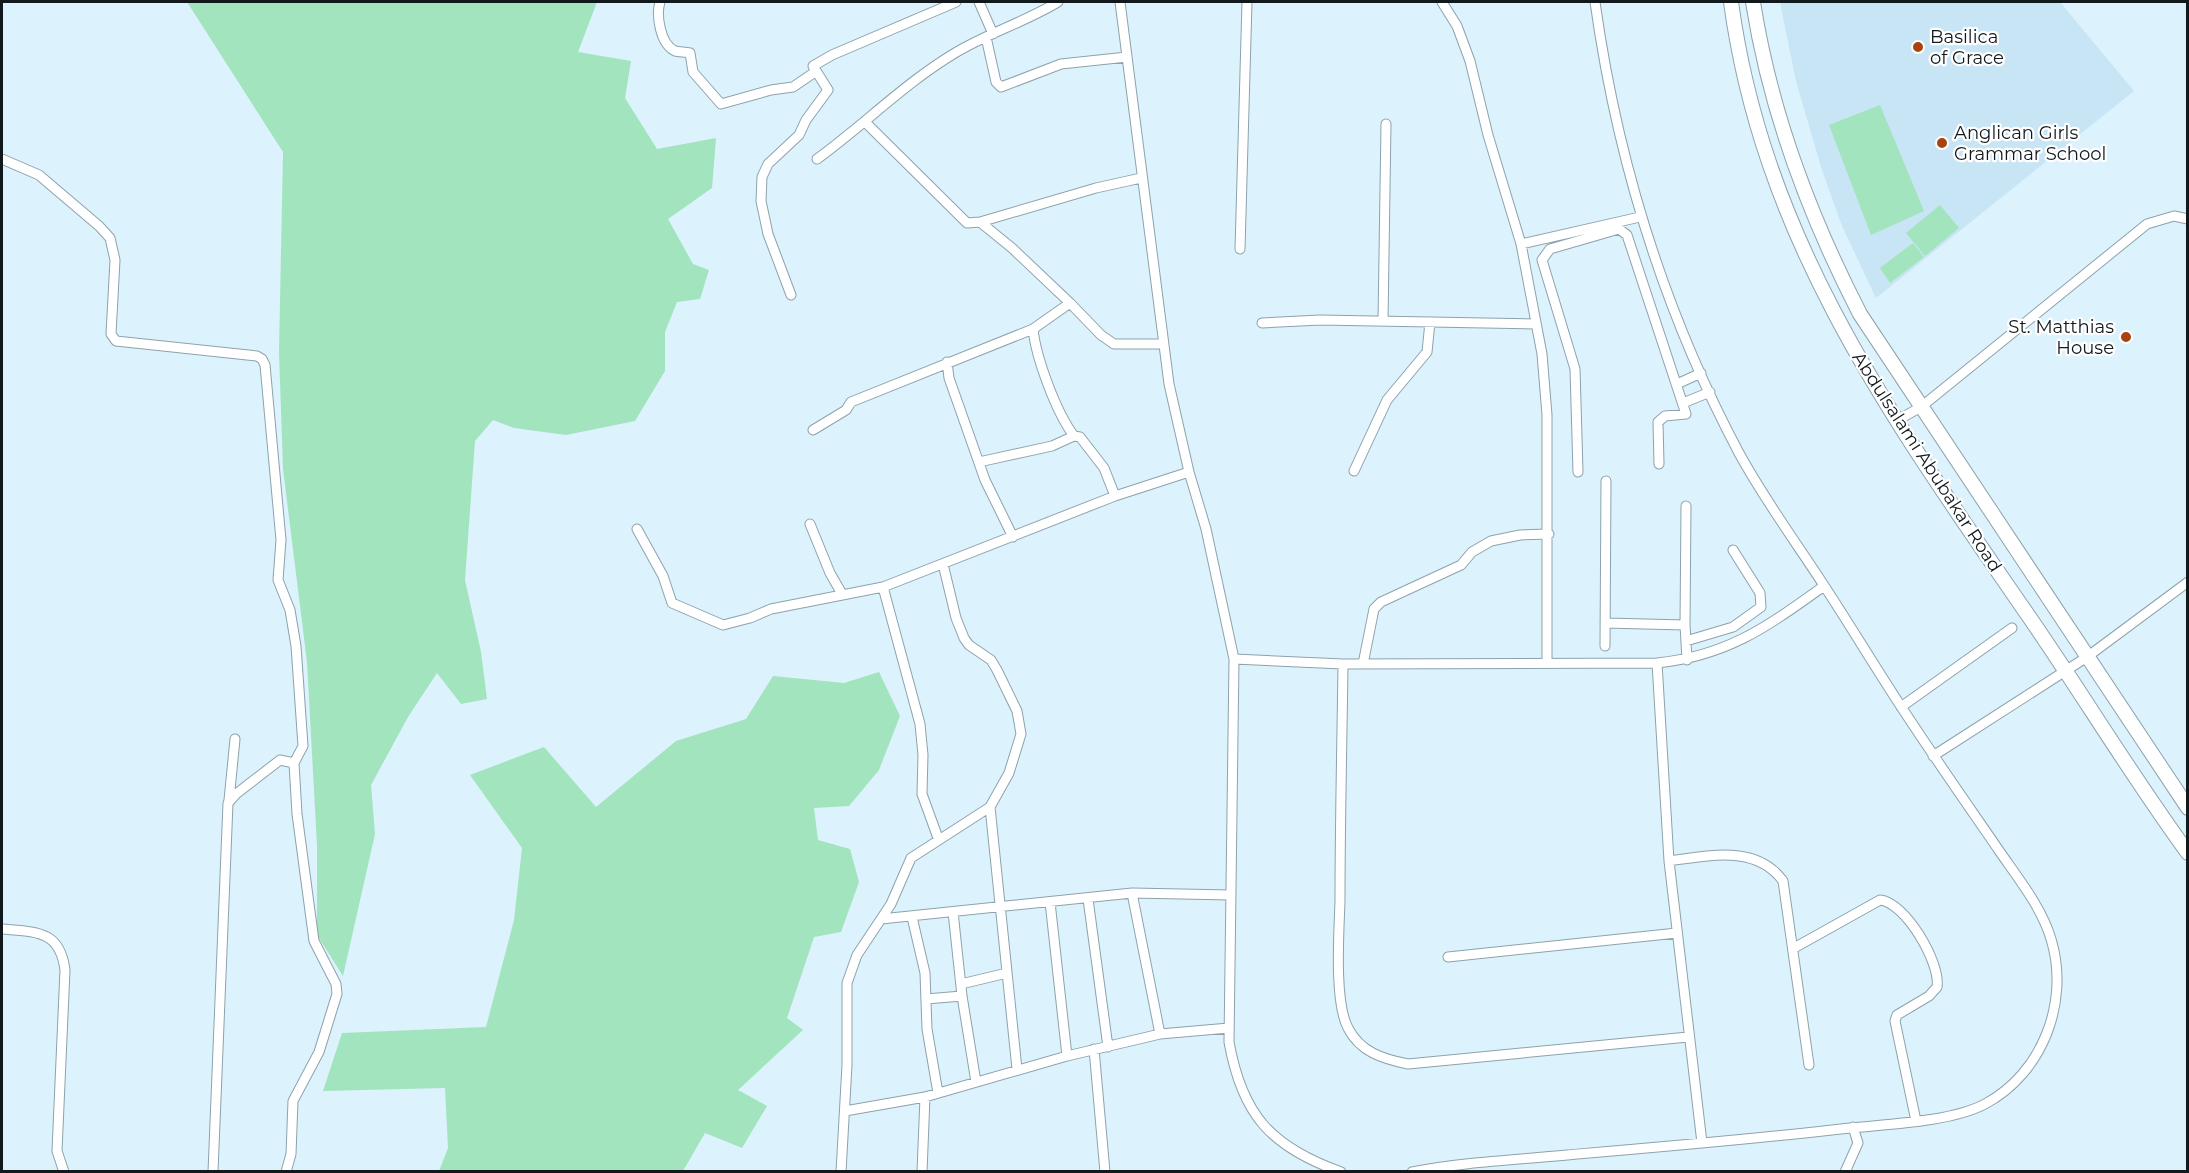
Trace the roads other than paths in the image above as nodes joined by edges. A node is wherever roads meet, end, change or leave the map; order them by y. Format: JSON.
{"nodes":[{"id":1,"x":660,"y":2,"type":"edge"},
{"id":2,"x":956,"y":2,"type":"edge"},
{"id":3,"x":979,"y":2,"type":"edge"},
{"id":4,"x":1058,"y":2,"type":"edge"},
{"id":5,"x":1120,"y":2,"type":"edge"},
{"id":6,"x":1247,"y":2,"type":"edge"},
{"id":7,"x":1442,"y":2,"type":"edge"},
{"id":8,"x":1595,"y":2,"type":"edge"},
{"id":9,"x":1731,"y":2,"type":"edge"},
{"id":10,"x":1753,"y":2,"type":"edge"},
{"id":11,"x":989,"y":35,"type":"junction"},
{"id":12,"x":1127,"y":57,"type":"junction"},
{"id":13,"x":815,"y":72,"type":"junction"},
{"id":14,"x":865,"y":122,"type":"junction"},
{"id":15,"x":1386,"y":124,"type":"dead end"},
{"id":16,"x":2,"y":159,"type":"edge"},
{"id":17,"x":817,"y":159,"type":"dead end"},
{"id":18,"x":1141,"y":178,"type":"junction"},
{"id":19,"x":1640,"y":217,"type":"junction"},
{"id":20,"x":2187,"y":219,"type":"edge"},
{"id":21,"x":980,"y":222,"type":"junction"},
{"id":22,"x":1521,"y":244,"type":"junction"},
{"id":23,"x":1240,"y":249,"type":"dead end"},
{"id":24,"x":791,"y":295,"type":"dead end"},
{"id":25,"x":1070,"y":303,"type":"junction"},
{"id":26,"x":1383,"y":321,"type":"junction"},
{"id":27,"x":1430,"y":322,"type":"junction"},
{"id":28,"x":1262,"y":323,"type":"dead end"},
{"id":29,"x":1536,"y":324,"type":"junction"},
{"id":30,"x":1033,"y":329,"type":"junction"},
{"id":31,"x":1163,"y":344,"type":"junction"},
{"id":32,"x":947,"y":362,"type":"junction"},
{"id":33,"x":1701,"y":373,"type":"junction"},
{"id":34,"x":1677,"y":384,"type":"junction"},
{"id":35,"x":1710,"y":392,"type":"junction"},
{"id":36,"x":1683,"y":403,"type":"junction"},
{"id":37,"x":1921,"y":407,"type":"junction"},
{"id":38,"x":1896,"y":421,"type":"junction"},
{"id":39,"x":813,"y":430,"type":"dead end"},
{"id":40,"x":1074,"y":436,"type":"junction"},
{"id":41,"x":979,"y":462,"type":"junction"},
{"id":42,"x":1659,"y":464,"type":"dead end"},
{"id":43,"x":1354,"y":471,"type":"dead end"},
{"id":44,"x":1189,"y":472,"type":"junction"},
{"id":45,"x":1578,"y":472,"type":"dead end"},
{"id":46,"x":1606,"y":481,"type":"dead end"},
{"id":47,"x":1115,"y":496,"type":"junction"},
{"id":48,"x":1686,"y":506,"type":"dead end"},
{"id":49,"x":810,"y":524,"type":"dead end"},
{"id":50,"x":638,"y":529,"type":"dead end"},
{"id":51,"x":1549,"y":534,"type":"junction"},
{"id":52,"x":1013,"y":537,"type":"junction"},
{"id":53,"x":1733,"y":550,"type":"dead end"},
{"id":54,"x":943,"y":564,"type":"junction"},
{"id":55,"x":2187,"y":582,"type":"edge"},
{"id":56,"x":1824,"y":586,"type":"junction"},
{"id":57,"x":883,"y":587,"type":"junction"},
{"id":58,"x":842,"y":594,"type":"junction"},
{"id":59,"x":1605,"y":623,"type":"junction"},
{"id":60,"x":1685,"y":625,"type":"junction"},
{"id":61,"x":2012,"y":628,"type":"dead end"},
{"id":62,"x":1686,"y":641,"type":"junction"},
{"id":63,"x":1605,"y":646,"type":"dead end"},
{"id":64,"x":2087,"y":657,"type":"junction"},
{"id":65,"x":1234,"y":659,"type":"junction"},
{"id":66,"x":1687,"y":660,"type":"junction"},
{"id":67,"x":1547,"y":661,"type":"junction"},
{"id":68,"x":1657,"y":663,"type":"junction"},
{"id":69,"x":1343,"y":664,"type":"junction"},
{"id":70,"x":1363,"y":664,"type":"junction"},
{"id":71,"x":2067,"y":670,"type":"junction"},
{"id":72,"x":1901,"y":707,"type":"junction"},
{"id":73,"x":235,"y":739,"type":"dead end"},
{"id":74,"x":1934,"y":756,"type":"junction"},
{"id":75,"x":294,"y":763,"type":"junction"},
{"id":76,"x":229,"y":800,"type":"junction"},
{"id":77,"x":990,"y":807,"type":"junction"},
{"id":78,"x":2187,"y":808,"type":"edge"},
{"id":79,"x":938,"y":838,"type":"junction"},
{"id":80,"x":2187,"y":854,"type":"edge"},
{"id":81,"x":1669,"y":861,"type":"junction"},
{"id":82,"x":1132,"y":893,"type":"junction"},
{"id":83,"x":1231,"y":895,"type":"junction"},
{"id":84,"x":1088,"y":899,"type":"junction"},
{"id":85,"x":1050,"y":902,"type":"junction"},
{"id":86,"x":1000,"y":907,"type":"junction"},
{"id":87,"x":953,"y":912,"type":"junction"},
{"id":88,"x":912,"y":916,"type":"junction"},
{"id":89,"x":881,"y":920,"type":"junction"},
{"id":90,"x":2,"y":929,"type":"edge"},
{"id":91,"x":1677,"y":933,"type":"junction"},
{"id":92,"x":1794,"y":948,"type":"junction"},
{"id":93,"x":1448,"y":957,"type":"dead end"},
{"id":94,"x":1007,"y":974,"type":"junction"},
{"id":95,"x":961,"y":984,"type":"junction"},
{"id":96,"x":962,"y":996,"type":"junction"},
{"id":97,"x":926,"y":999,"type":"junction"},
{"id":98,"x":1229,"y":1028,"type":"junction"},
{"id":99,"x":1160,"y":1034,"type":"junction"},
{"id":100,"x":1688,"y":1036,"type":"junction"},
{"id":101,"x":1108,"y":1047,"type":"junction"},
{"id":102,"x":1094,"y":1050,"type":"junction"},
{"id":103,"x":1067,"y":1056,"type":"junction"},
{"id":104,"x":1809,"y":1065,"type":"dead end"},
{"id":105,"x":1017,"y":1069,"type":"junction"},
{"id":106,"x":976,"y":1082,"type":"junction"},
{"id":107,"x":938,"y":1093,"type":"junction"},
{"id":108,"x":925,"y":1097,"type":"junction"},
{"id":109,"x":845,"y":1111,"type":"junction"},
{"id":110,"x":1916,"y":1121,"type":"junction"},
{"id":111,"x":1854,"y":1128,"type":"junction"},
{"id":112,"x":1702,"y":1143,"type":"junction"},
{"id":113,"x":64,"y":1172,"type":"edge"},
{"id":114,"x":213,"y":1172,"type":"edge"},
{"id":115,"x":286,"y":1172,"type":"edge"},
{"id":116,"x":841,"y":1172,"type":"edge"},
{"id":117,"x":922,"y":1172,"type":"edge"},
{"id":118,"x":1105,"y":1172,"type":"edge"},
{"id":119,"x":1341,"y":1172,"type":"edge"},
{"id":120,"x":1412,"y":1172,"type":"edge"},
{"id":121,"x":1845,"y":1172,"type":"edge"}],
"edges":[{"from":1,"to":13,"type":"street"},
{"from":2,"to":13,"type":"street"},
{"from":3,"to":11,"type":"street"},
{"from":4,"to":11,"type":"street"},
{"from":5,"to":12,"type":"street"},
{"from":6,"to":23,"type":"street"},
{"from":7,"to":22,"type":"street"},
{"from":8,"to":19,"type":"street"},
{"from":9,"to":38,"type":"main road","name":"Abdulsalami Abubakar Road"},
{"from":10,"to":37,"type":"main road","name":"Abdulsalami Abubakar Road"},
{"from":11,"to":12,"type":"street"},
{"from":11,"to":14,"type":"street"},
{"from":12,"to":18,"type":"street"},
{"from":13,"to":24,"type":"street"},
{"from":14,"to":17,"type":"street"},
{"from":14,"to":21,"type":"street"},
{"from":15,"to":26,"type":"street"},
{"from":16,"to":75,"type":"street"},
{"from":18,"to":21,"type":"street"},
{"from":18,"to":31,"type":"street"},
{"from":19,"to":22,"type":"street"},
{"from":19,"to":33,"type":"street"},
{"from":20,"to":37,"type":"street"},
{"from":21,"to":25,"type":"street"},
{"from":22,"to":29,"type":"street"},
{"from":25,"to":30,"type":"street"},
{"from":25,"to":31,"type":"street"},
{"from":26,"to":27,"type":"street"},
{"from":26,"to":28,"type":"street"},
{"from":27,"to":29,"type":"street"},
{"from":27,"to":43,"type":"street"},
{"from":29,"to":51,"type":"street"},
{"from":30,"to":32,"type":"street"},
{"from":30,"to":40,"type":"street"},
{"from":31,"to":44,"type":"street"},
{"from":32,"to":39,"type":"street"},
{"from":32,"to":41,"type":"street"},
{"from":33,"to":34,"type":"street"},
{"from":33,"to":35,"type":"street"},
{"from":34,"to":36,"type":"street"},
{"from":34,"to":45,"type":"street"},
{"from":35,"to":36,"type":"street"},
{"from":35,"to":56,"type":"street"},
{"from":36,"to":42,"type":"street"},
{"from":37,"to":38,"type":"street"},
{"from":37,"to":64,"type":"main road","name":"Abdulsalami Abubakar Road"},
{"from":38,"to":71,"type":"main road","name":"Abdulsalami Abubakar Road"},
{"from":40,"to":41,"type":"street"},
{"from":40,"to":47,"type":"street"},
{"from":41,"to":52,"type":"street"},
{"from":44,"to":47,"type":"street"},
{"from":44,"to":65,"type":"street"},
{"from":46,"to":59,"type":"street"},
{"from":47,"to":52,"type":"street"},
{"from":48,"to":60,"type":"street"},
{"from":49,"to":58,"type":"street"},
{"from":50,"to":58,"type":"street"},
{"from":51,"to":67,"type":"street"},
{"from":51,"to":70,"type":"street"},
{"from":52,"to":54,"type":"street"},
{"from":53,"to":62,"type":"street"},
{"from":54,"to":57,"type":"street"},
{"from":54,"to":77,"type":"street"},
{"from":55,"to":64,"type":"street"},
{"from":56,"to":66,"type":"street"},
{"from":56,"to":72,"type":"street"},
{"from":57,"to":58,"type":"street"},
{"from":57,"to":79,"type":"street"},
{"from":59,"to":60,"type":"street"},
{"from":59,"to":63,"type":"street"},
{"from":60,"to":62,"type":"street"},
{"from":61,"to":72,"type":"street"},
{"from":62,"to":66,"type":"street"},
{"from":64,"to":71,"type":"street"},
{"from":64,"to":78,"type":"main road","name":"Abdulsalami Abubakar Road"},
{"from":65,"to":69,"type":"street"},
{"from":65,"to":83,"type":"street"},
{"from":66,"to":68,"type":"street"},
{"from":67,"to":68,"type":"street"},
{"from":67,"to":70,"type":"street"},
{"from":68,"to":81,"type":"street"},
{"from":69,"to":70,"type":"street"},
{"from":69,"to":100,"type":"street"},
{"from":71,"to":74,"type":"street"},
{"from":71,"to":80,"type":"main road","name":"Abdulsalami Abubakar Road"},
{"from":72,"to":74,"type":"street"},
{"from":73,"to":76,"type":"street"},
{"from":74,"to":110,"type":"street"},
{"from":75,"to":76,"type":"street"},
{"from":75,"to":115,"type":"street"},
{"from":76,"to":114,"type":"street"},
{"from":77,"to":79,"type":"street"},
{"from":77,"to":86,"type":"street"},
{"from":79,"to":89,"type":"street"},
{"from":81,"to":91,"type":"street"},
{"from":81,"to":92,"type":"street"},
{"from":82,"to":83,"type":"street"},
{"from":82,"to":84,"type":"street"},
{"from":82,"to":99,"type":"street"},
{"from":83,"to":98,"type":"street"},
{"from":84,"to":85,"type":"street"},
{"from":84,"to":101,"type":"street"},
{"from":85,"to":86,"type":"street"},
{"from":85,"to":103,"type":"street"},
{"from":86,"to":87,"type":"street"},
{"from":86,"to":94,"type":"street"},
{"from":87,"to":88,"type":"street"},
{"from":87,"to":95,"type":"street"},
{"from":88,"to":89,"type":"street"},
{"from":88,"to":97,"type":"street"},
{"from":89,"to":109,"type":"street"},
{"from":90,"to":113,"type":"street"},
{"from":91,"to":93,"type":"street"},
{"from":91,"to":100,"type":"street"},
{"from":92,"to":104,"type":"street"},
{"from":92,"to":110,"type":"street"},
{"from":94,"to":95,"type":"street"},
{"from":94,"to":105,"type":"street"},
{"from":95,"to":96,"type":"street"},
{"from":96,"to":97,"type":"street"},
{"from":96,"to":106,"type":"street"},
{"from":97,"to":107,"type":"street"},
{"from":98,"to":99,"type":"street"},
{"from":98,"to":119,"type":"street"},
{"from":99,"to":101,"type":"street"},
{"from":100,"to":112,"type":"street"},
{"from":101,"to":102,"type":"street"},
{"from":102,"to":103,"type":"street"},
{"from":102,"to":118,"type":"street"},
{"from":103,"to":105,"type":"street"},
{"from":105,"to":106,"type":"street"},
{"from":106,"to":107,"type":"street"},
{"from":107,"to":108,"type":"street"},
{"from":108,"to":109,"type":"street"},
{"from":108,"to":117,"type":"street"},
{"from":109,"to":116,"type":"street"},
{"from":110,"to":111,"type":"street"},
{"from":111,"to":112,"type":"street"},
{"from":111,"to":121,"type":"street"},
{"from":112,"to":120,"type":"street"}]}
